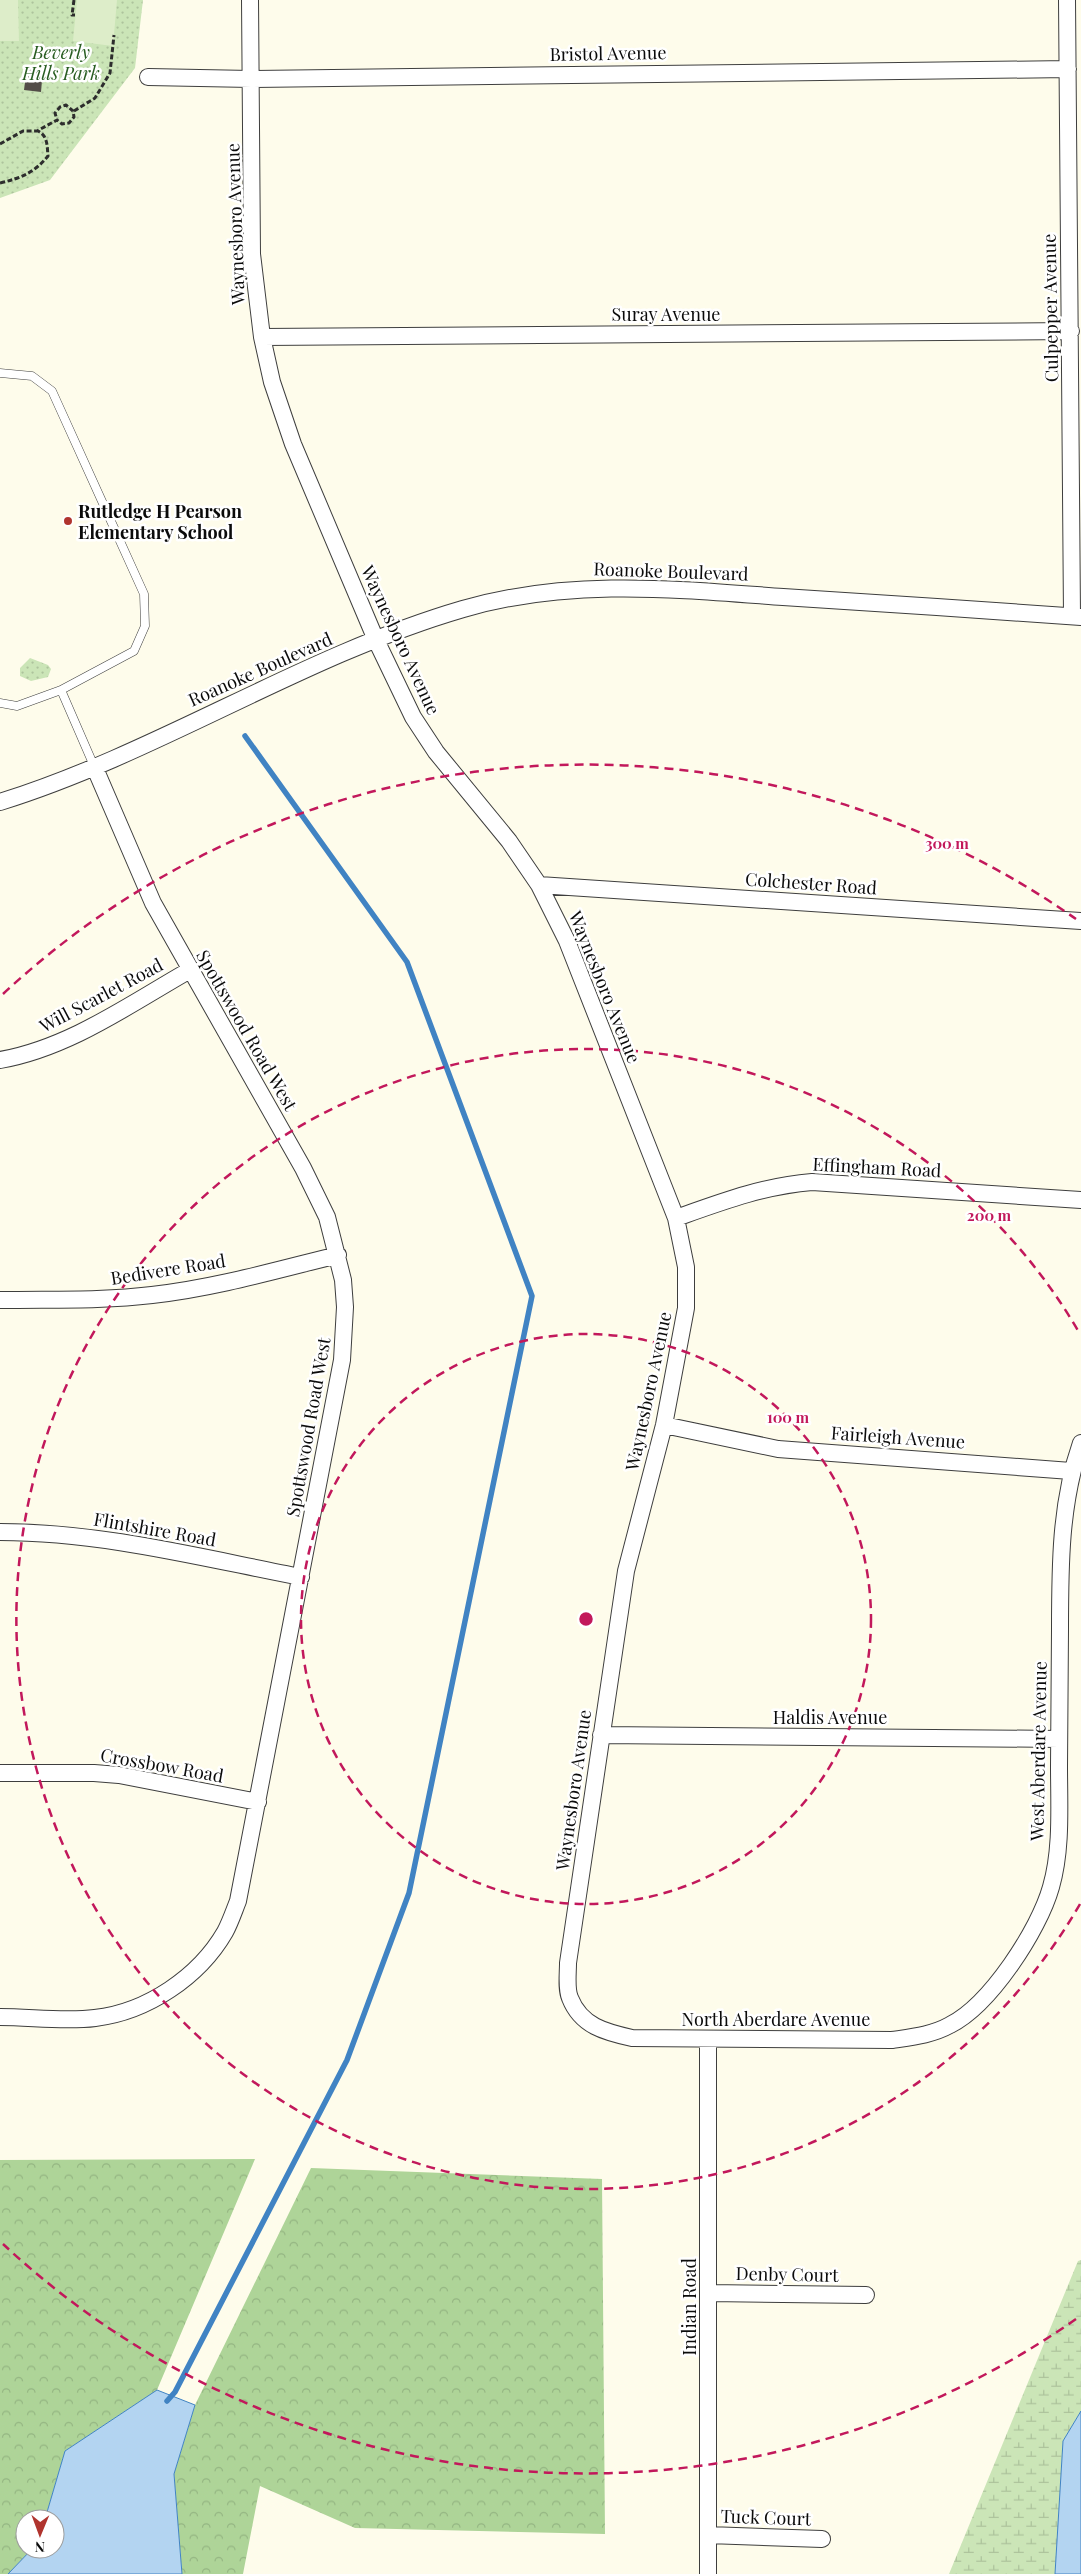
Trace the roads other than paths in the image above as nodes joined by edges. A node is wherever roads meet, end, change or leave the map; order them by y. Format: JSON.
{"nodes":[{"id":1,"x":250,"y":0,"type":"edge"},
{"id":2,"x":1067,"y":0,"type":"edge"},
{"id":3,"x":1068,"y":69,"type":"junction"},
{"id":4,"x":148,"y":77,"type":"dead end"},
{"id":5,"x":251,"y":79,"type":"junction"},
{"id":6,"x":1071,"y":331,"type":"junction"},
{"id":7,"x":262,"y":338,"type":"junction"},
{"id":8,"x":0,"y":373,"type":"edge"},
{"id":9,"x":1077,"y":617,"type":"edge"},
{"id":10,"x":376,"y":640,"type":"junction"},
{"id":11,"x":61,"y":690,"type":"junction"},
{"id":12,"x":0,"y":703,"type":"edge"},
{"id":13,"x":94,"y":766,"type":"junction"},
{"id":14,"x":0,"y":802,"type":"edge"},
{"id":15,"x":539,"y":885,"type":"junction"},
{"id":16,"x":1081,"y":921,"type":"edge"},
{"id":17,"x":190,"y":970,"type":"junction"},
{"id":18,"x":0,"y":1060,"type":"edge"},
{"id":19,"x":1081,"y":1200,"type":"edge"},
{"id":20,"x":676,"y":1218,"type":"junction"},
{"id":21,"x":338,"y":1255,"type":"junction"},
{"id":22,"x":0,"y":1300,"type":"edge"},
{"id":23,"x":664,"y":1425,"type":"junction"},
{"id":24,"x":1081,"y":1442,"type":"edge"},
{"id":25,"x":1071,"y":1471,"type":"junction"},
{"id":26,"x":0,"y":1532,"type":"edge"},
{"id":27,"x":301,"y":1577,"type":"junction"},
{"id":28,"x":600,"y":1735,"type":"junction"},
{"id":29,"x":1059,"y":1739,"type":"junction"},
{"id":30,"x":0,"y":1773,"type":"edge"},
{"id":31,"x":258,"y":1802,"type":"junction"},
{"id":32,"x":0,"y":2017,"type":"edge"},
{"id":33,"x":950,"y":2025,"type":"joint"},
{"id":34,"x":600,"y":2031,"type":"joint"},
{"id":35,"x":708,"y":2039,"type":"junction"},
{"id":36,"x":709,"y":2292,"type":"junction"},
{"id":37,"x":866,"y":2295,"type":"dead end"},
{"id":38,"x":708,"y":2535,"type":"junction"},
{"id":39,"x":822,"y":2539,"type":"dead end"},
{"id":40,"x":708,"y":2574,"type":"edge"}],
"edges":[{"from":1,"to":5,"type":"street","name":"Waynesboro Avenue"},
{"from":2,"to":3,"type":"street","name":"Culpepper Avenue"},
{"from":3,"to":5,"type":"street","name":"Bristol Avenue"},
{"from":3,"to":6,"type":"street","name":"Culpepper Avenue"},
{"from":4,"to":5,"type":"street","name":"Bristol Avenue"},
{"from":5,"to":7,"type":"street","name":"Waynesboro Avenue"},
{"from":6,"to":7,"type":"street","name":"Suray Avenue"},
{"from":6,"to":9,"type":"street","name":"Culpepper Avenue"},
{"from":7,"to":10,"type":"street","name":"Waynesboro Avenue"},
{"from":8,"to":11,"type":"lane"},
{"from":9,"to":10,"type":"street","name":"Roanoke Boulevard"},
{"from":10,"to":13,"type":"street","name":"Roanoke Boulevard"},
{"from":10,"to":15,"type":"street","name":"Waynesboro Avenue"},
{"from":11,"to":12,"type":"lane"},
{"from":11,"to":13,"type":"lane"},
{"from":13,"to":14,"type":"street","name":"Roanoke Boulevard"},
{"from":13,"to":17,"type":"street","name":"Spottswood Road West"},
{"from":15,"to":16,"type":"street","name":"Colchester Road"},
{"from":15,"to":20,"type":"street","name":"Waynesboro Avenue"},
{"from":17,"to":18,"type":"street","name":"Will Scarlet Road"},
{"from":17,"to":21,"type":"street","name":"Spottswood Road West"},
{"from":19,"to":20,"type":"street","name":"Effingham Road"},
{"from":20,"to":23,"type":"street","name":"Waynesboro Avenue"},
{"from":21,"to":22,"type":"street","name":"Bedivere Road"},
{"from":21,"to":27,"type":"street","name":"Spottswood Road West"},
{"from":23,"to":25,"type":"street","name":"Fairleigh Avenue"},
{"from":23,"to":28,"type":"street","name":"Waynesboro Avenue"},
{"from":24,"to":25,"type":"street","name":"West Aberdare Avenue"},
{"from":25,"to":29,"type":"street","name":"West Aberdare Avenue"},
{"from":26,"to":27,"type":"street","name":"Flintshire Road"},
{"from":27,"to":31,"type":"street","name":"Spottswood Road West"},
{"from":28,"to":29,"type":"street","name":"Haldis Avenue"},
{"from":28,"to":34,"type":"street","name":"Waynesboro Avenue"},
{"from":29,"to":33,"type":"street","name":"West Aberdare Avenue"},
{"from":30,"to":31,"type":"street","name":"Crossbow Road"},
{"from":31,"to":32,"type":"street","name":"Spottswood Road West"},
{"from":33,"to":35,"type":"street","name":"North Aberdare Avenue"},
{"from":34,"to":35,"type":"street","name":"North Aberdare Avenue"},
{"from":35,"to":36,"type":"street","name":"Indian Road"},
{"from":36,"to":37,"type":"street","name":"Denby Court"},
{"from":36,"to":38,"type":"street","name":"Indian Road"},
{"from":38,"to":39,"type":"street","name":"Tuck Court"},
{"from":38,"to":40,"type":"street","name":"Indian Road"}]}
